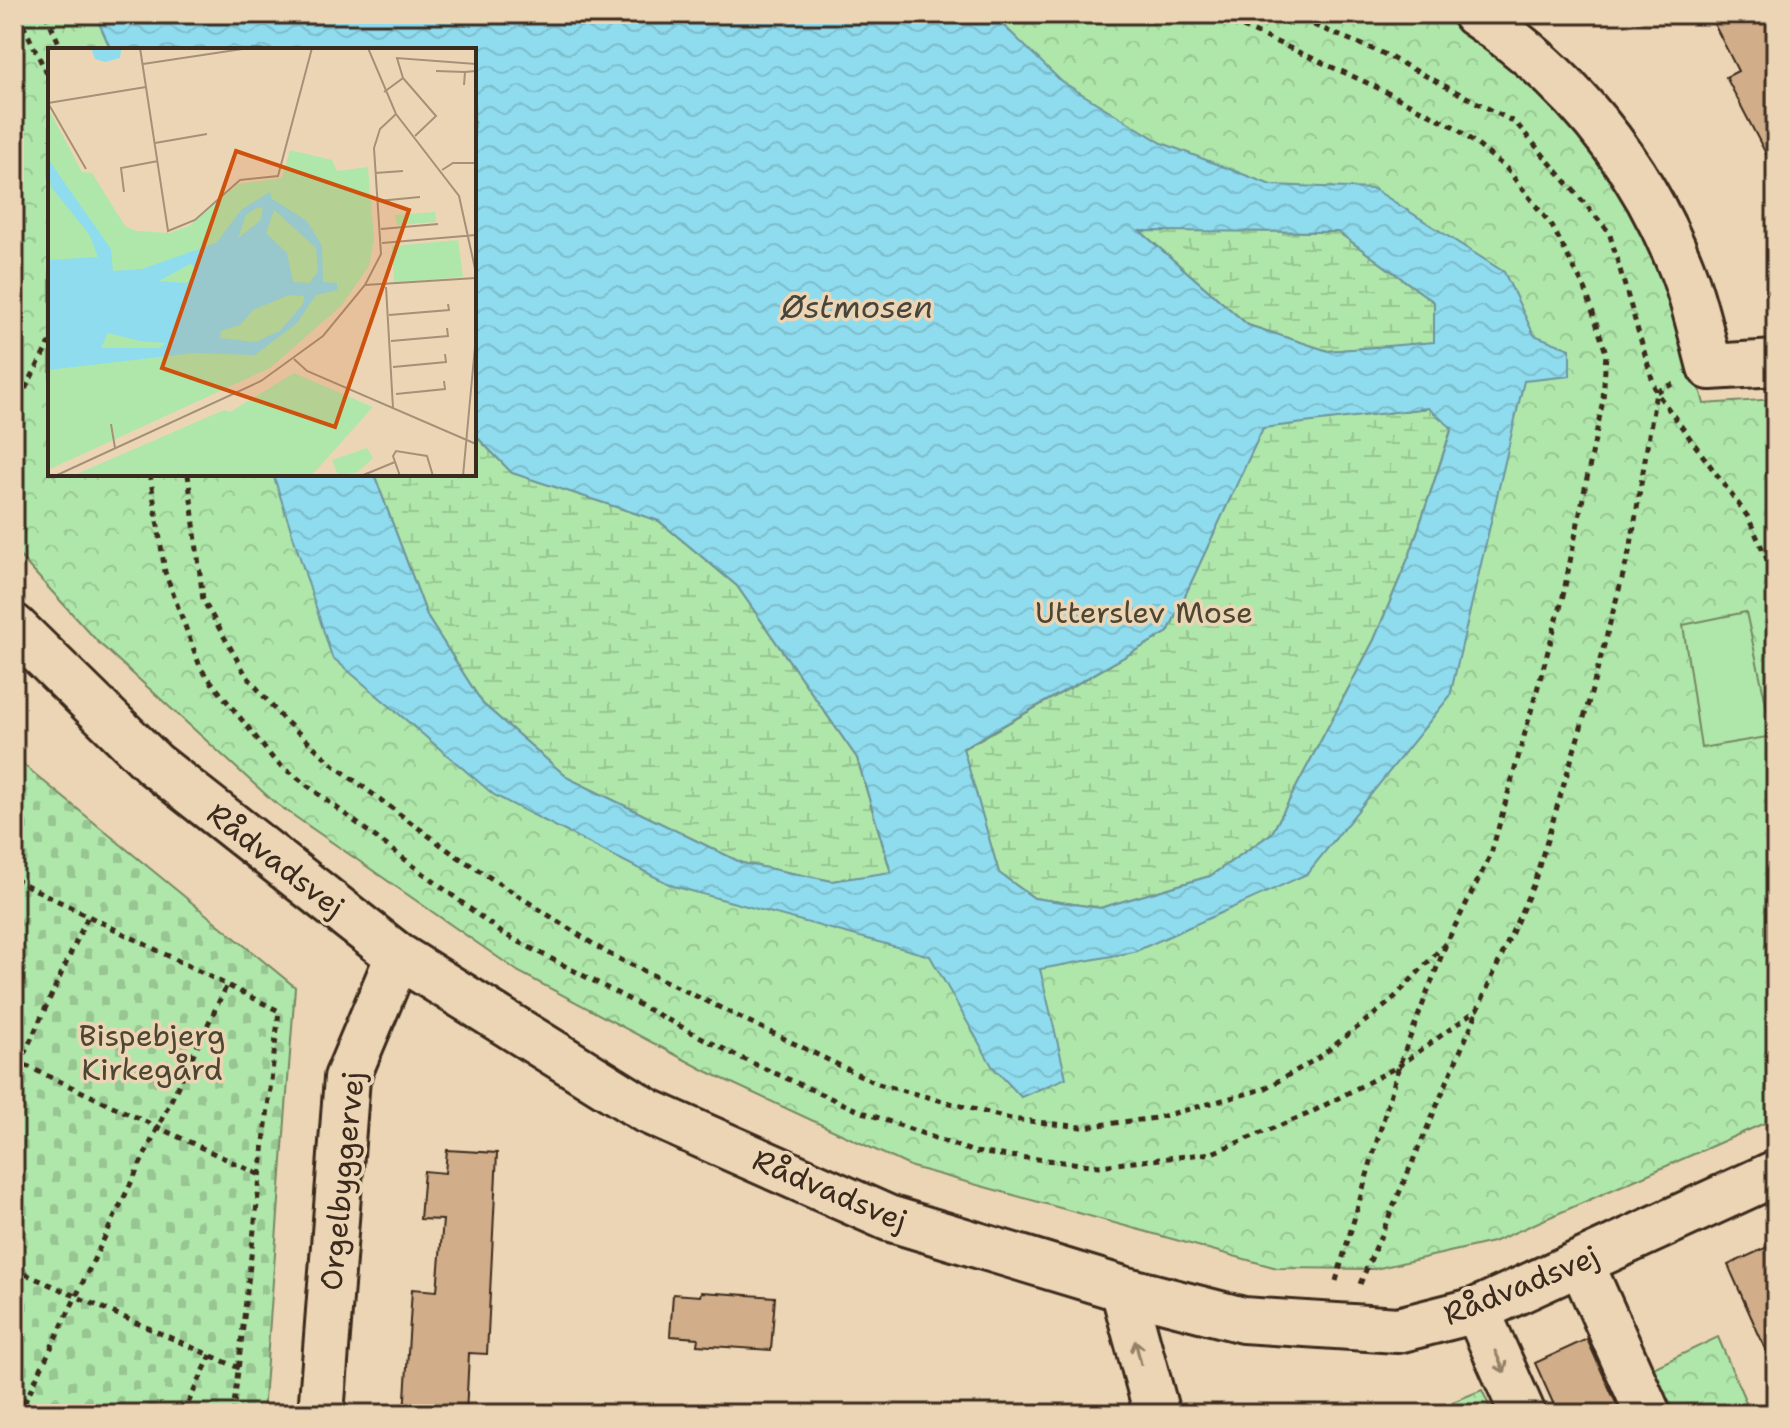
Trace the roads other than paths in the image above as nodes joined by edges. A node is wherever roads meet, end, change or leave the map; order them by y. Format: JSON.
{"nodes":[{"id":1,"x":1475,"y":14,"type":"edge"},
{"id":2,"x":1776,"y":363,"type":"edge"},
{"id":3,"x":14,"y":627,"type":"edge"},
{"id":4,"x":398,"y":956,"type":"junction"},
{"id":5,"x":1776,"y":1173,"type":"edge"},
{"id":6,"x":1581,"y":1263,"type":"junction"},
{"id":7,"x":1123,"y":1289,"type":"junction"},
{"id":8,"x":1477,"y":1310,"type":"junction"},
{"id":9,"x":321,"y":1414,"type":"edge"},
{"id":10,"x":1157,"y":1414,"type":"edge"},
{"id":11,"x":1523,"y":1414,"type":"edge"},
{"id":12,"x":1648,"y":1414,"type":"edge"}],
"edges":[{"from":1,"to":2,"type":"street"},
{"from":3,"to":4,"type":"street","name":"Rådvadsvej"},
{"from":4,"to":7,"type":"street","name":"Rådvadsvej"},
{"from":4,"to":9,"type":"street","name":"Orgelbyggervej"},
{"from":5,"to":6,"type":"street","name":"Rådvadsvej"},
{"from":6,"to":8,"type":"street","name":"Rådvadsvej"},
{"from":6,"to":12,"type":"street"},
{"from":7,"to":8,"type":"street","name":"Rådvadsvej"},
{"from":10,"to":7,"type":"street","one_way":true},
{"from":8,"to":11,"type":"street","one_way":true}]}
